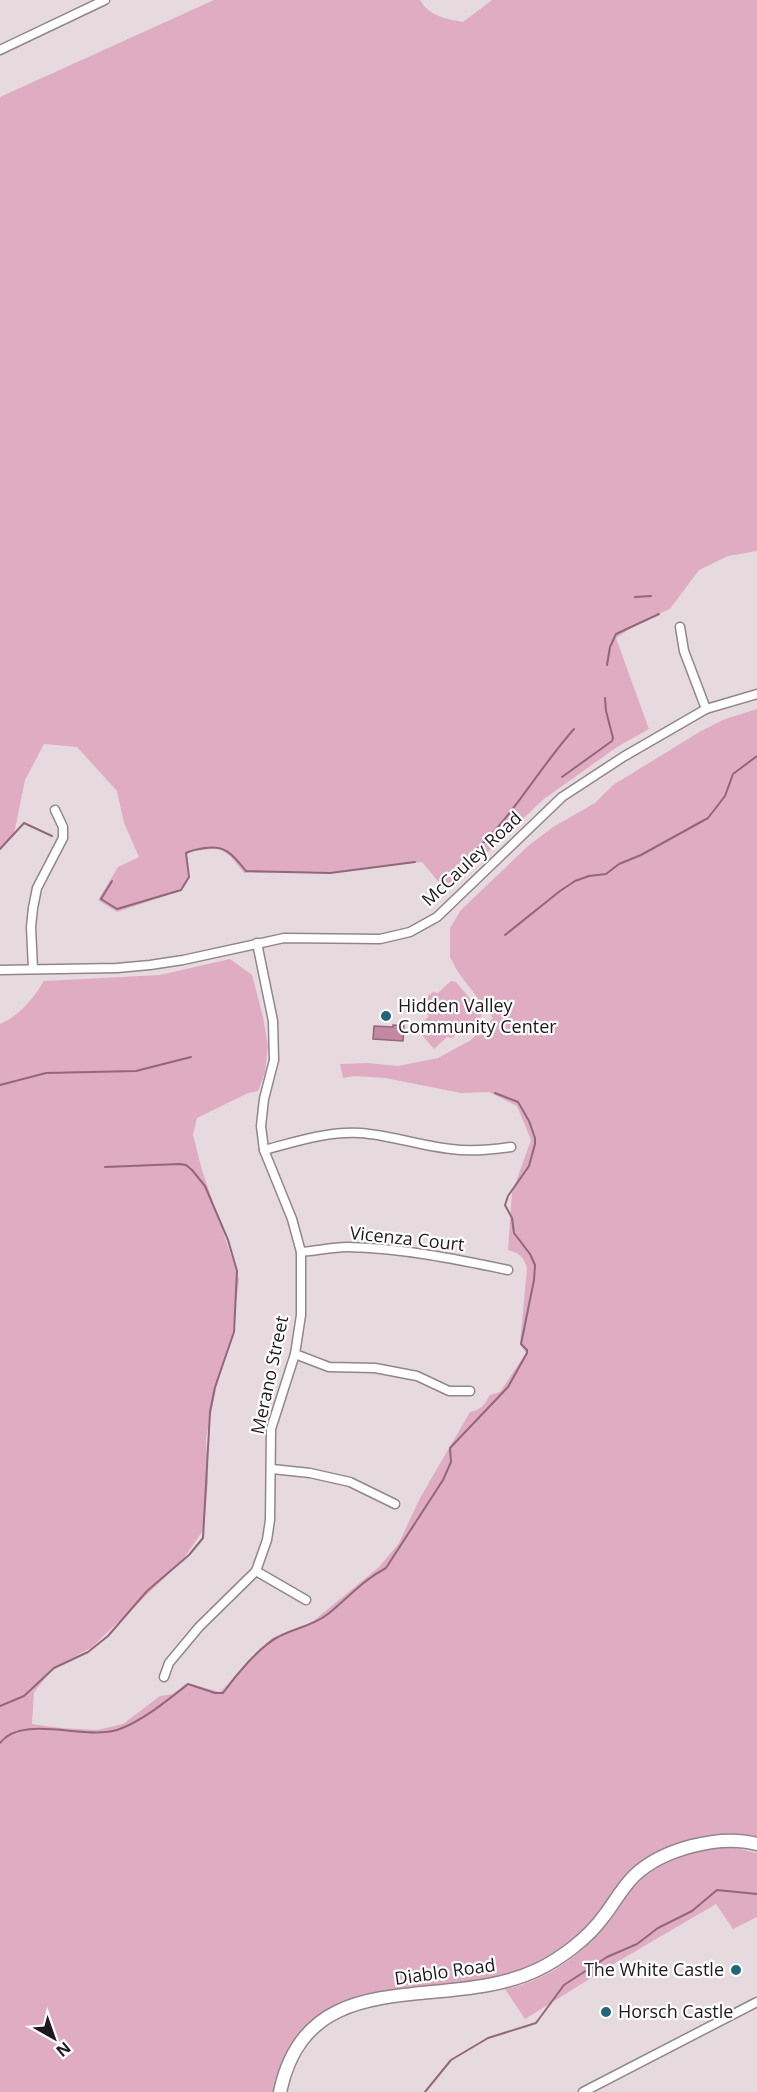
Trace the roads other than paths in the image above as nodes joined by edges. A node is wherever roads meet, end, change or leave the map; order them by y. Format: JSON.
{"nodes":[{"id":1,"x":105,"y":0,"type":"edge"},
{"id":2,"x":0,"y":50,"type":"edge"},
{"id":3,"x":680,"y":627,"type":"dead end"},
{"id":4,"x":757,"y":694,"type":"edge"},
{"id":5,"x":706,"y":709,"type":"junction"},
{"id":6,"x":55,"y":810,"type":"dead end"},
{"id":7,"x":257,"y":944,"type":"junction"},
{"id":8,"x":33,"y":969,"type":"junction"},
{"id":9,"x":0,"y":970,"type":"edge"},
{"id":10,"x":511,"y":1147,"type":"dead end"},
{"id":11,"x":264,"y":1150,"type":"junction"},
{"id":12,"x":301,"y":1252,"type":"junction"},
{"id":13,"x":508,"y":1270,"type":"dead end"},
{"id":14,"x":295,"y":1354,"type":"junction"},
{"id":15,"x":470,"y":1391,"type":"dead end"},
{"id":16,"x":272,"y":1468,"type":"junction"},
{"id":17,"x":395,"y":1504,"type":"dead end"},
{"id":18,"x":256,"y":1571,"type":"junction"},
{"id":19,"x":306,"y":1600,"type":"dead end"},
{"id":20,"x":164,"y":1677,"type":"dead end"},
{"id":21,"x":757,"y":1844,"type":"edge"},
{"id":22,"x":757,"y":2002,"type":"edge"},
{"id":23,"x":280,"y":2092,"type":"edge"},
{"id":24,"x":583,"y":2092,"type":"edge"}],
"edges":[{"from":1,"to":2,"type":"street"},
{"from":3,"to":5,"type":"street"},
{"from":4,"to":5,"type":"street","name":"McCauley Road"},
{"from":5,"to":7,"type":"street","name":"McCauley Road"},
{"from":6,"to":8,"type":"street"},
{"from":7,"to":8,"type":"street","name":"McCauley Road"},
{"from":7,"to":11,"type":"street","name":"Merano Street"},
{"from":8,"to":9,"type":"street","name":"McCauley Road"},
{"from":10,"to":11,"type":"street"},
{"from":11,"to":12,"type":"street","name":"Merano Street"},
{"from":12,"to":13,"type":"street","name":"Vicenza Court"},
{"from":12,"to":14,"type":"street","name":"Merano Street"},
{"from":14,"to":15,"type":"street"},
{"from":14,"to":16,"type":"street","name":"Merano Street"},
{"from":16,"to":17,"type":"street"},
{"from":16,"to":18,"type":"street","name":"Merano Street"},
{"from":18,"to":19,"type":"street"},
{"from":18,"to":20,"type":"street","name":"Merano Street"},
{"from":21,"to":23,"type":"street","name":"Diablo Road"},
{"from":22,"to":24,"type":"street"}]}
